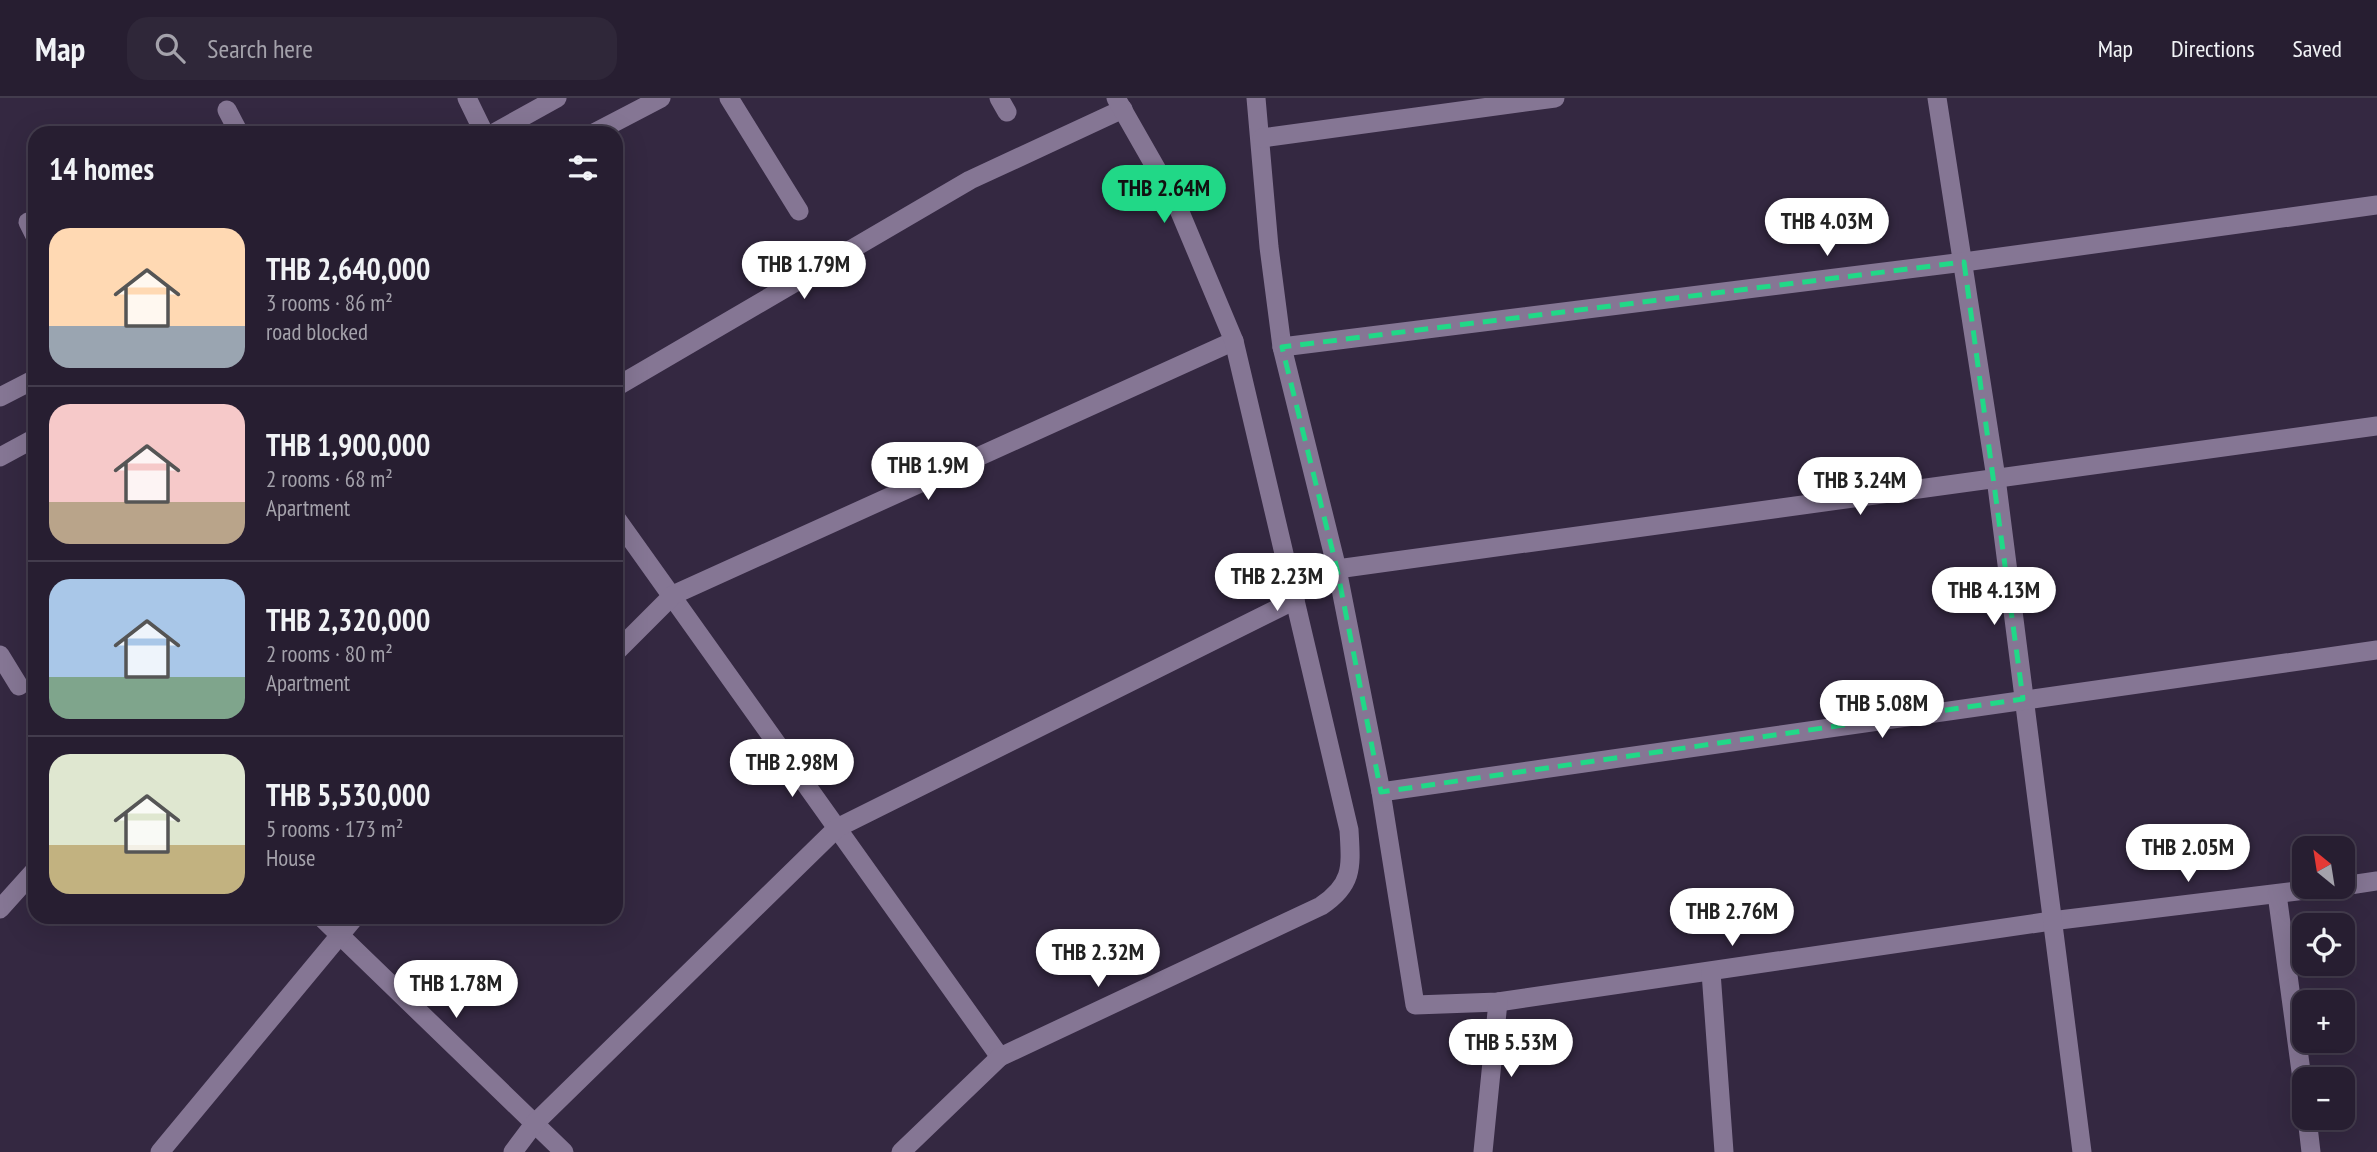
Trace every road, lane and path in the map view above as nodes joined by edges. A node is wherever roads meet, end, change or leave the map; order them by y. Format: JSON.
{"nodes":[{"id":1,"x":467,"y":98,"type":"edge"},
{"id":2,"x":557,"y":98,"type":"edge"},
{"id":3,"x":661,"y":98,"type":"edge"},
{"id":4,"x":729,"y":98,"type":"edge"},
{"id":5,"x":1256,"y":98,"type":"edge"},
{"id":6,"x":1555,"y":98,"type":"edge"},
{"id":7,"x":1937,"y":98,"type":"edge"},
{"id":8,"x":1120,"y":104,"type":"edge"},
{"id":9,"x":227,"y":110,"type":"dead end"},
{"id":10,"x":235,"y":126,"type":"edge"},
{"id":11,"x":481,"y":126,"type":"edge"},
{"id":12,"x":507,"y":126,"type":"edge"},
{"id":13,"x":607,"y":126,"type":"edge"},
{"id":14,"x":1262,"y":138,"type":"junction"},
{"id":15,"x":2377,"y":205,"type":"edge"},
{"id":16,"x":799,"y":211,"type":"dead end"},
{"id":17,"x":1964,"y":262,"type":"junction"},
{"id":18,"x":1234,"y":341,"type":"junction"},
{"id":19,"x":1282,"y":347,"type":"junction"},
{"id":20,"x":28,"y":383,"type":"edge"},
{"id":21,"x":623,"y":383,"type":"edge"},
{"id":22,"x":0,"y":397,"type":"edge"},
{"id":23,"x":2377,"y":426,"type":"edge"},
{"id":24,"x":28,"y":442,"type":"edge"},
{"id":25,"x":0,"y":457,"type":"edge"},
{"id":26,"x":1996,"y":478,"type":"junction"},
{"id":27,"x":623,"y":527,"type":"edge"},
{"id":28,"x":1337,"y":569,"type":"junction"},
{"id":29,"x":673,"y":595,"type":"junction"},
{"id":30,"x":1295,"y":600,"type":"junction"},
{"id":31,"x":623,"y":645,"type":"edge"},
{"id":32,"x":2377,"y":650,"type":"edge"},
{"id":33,"x":0,"y":655,"type":"edge"},
{"id":34,"x":19,"y":686,"type":"dead end"},
{"id":35,"x":2023,"y":699,"type":"junction"},
{"id":36,"x":1381,"y":792,"type":"junction"},
{"id":37,"x":837,"y":828,"type":"junction"},
{"id":38,"x":28,"y":878,"type":"edge"},
{"id":39,"x":2377,"y":881,"type":"edge"},
{"id":40,"x":2356,"y":884,"type":"edge"},
{"id":41,"x":2292,"y":892,"type":"edge"},
{"id":42,"x":2277,"y":894,"type":"junction"},
{"id":43,"x":0,"y":909,"type":"edge"},
{"id":44,"x":2051,"y":921,"type":"junction"},
{"id":45,"x":328,"y":924,"type":"edge"},
{"id":46,"x":348,"y":924,"type":"edge"},
{"id":47,"x":338,"y":934,"type":"junction"},
{"id":48,"x":1710,"y":972,"type":"junction"},
{"id":49,"x":1498,"y":1002,"type":"junction"},
{"id":50,"x":1000,"y":1057,"type":"junction"},
{"id":51,"x":2300,"y":1067,"type":"edge"},
{"id":52,"x":534,"y":1124,"type":"junction"},
{"id":53,"x":2308,"y":1130,"type":"edge"},
{"id":54,"x":160,"y":1152,"type":"edge"},
{"id":55,"x":513,"y":1152,"type":"edge"},
{"id":56,"x":564,"y":1152,"type":"edge"},
{"id":57,"x":901,"y":1152,"type":"edge"},
{"id":58,"x":1483,"y":1152,"type":"edge"},
{"id":59,"x":1724,"y":1152,"type":"edge"},
{"id":60,"x":2082,"y":1152,"type":"edge"},
{"id":61,"x":2311,"y":1152,"type":"edge"}],
"edges":[{"from":1,"to":11,"type":"street"},
{"from":2,"to":12,"type":"street"},
{"from":3,"to":13,"type":"street"},
{"from":4,"to":16,"type":"street"},
{"from":5,"to":14,"type":"street"},
{"from":6,"to":14,"type":"street"},
{"from":7,"to":17,"type":"street"},
{"from":8,"to":18,"type":"street"},
{"from":8,"to":21,"type":"street"},
{"from":9,"to":10,"type":"street"},
{"from":14,"to":19,"type":"street"},
{"from":15,"to":17,"type":"street"},
{"from":17,"to":19,"type":"street"},
{"from":17,"to":26,"type":"street"},
{"from":18,"to":29,"type":"street"},
{"from":18,"to":30,"type":"street"},
{"from":19,"to":28,"type":"street"},
{"from":20,"to":22,"type":"street"},
{"from":23,"to":26,"type":"street"},
{"from":24,"to":25,"type":"street"},
{"from":26,"to":28,"type":"street"},
{"from":26,"to":35,"type":"street"},
{"from":27,"to":29,"type":"street"},
{"from":28,"to":36,"type":"street"},
{"from":29,"to":31,"type":"street"},
{"from":29,"to":37,"type":"street"},
{"from":30,"to":37,"type":"street"},
{"from":30,"to":50,"type":"street"},
{"from":32,"to":35,"type":"street"},
{"from":33,"to":34,"type":"street"},
{"from":35,"to":36,"type":"street"},
{"from":35,"to":44,"type":"street"},
{"from":36,"to":49,"type":"street"},
{"from":37,"to":50,"type":"street"},
{"from":37,"to":52,"type":"street"},
{"from":38,"to":43,"type":"street"},
{"from":39,"to":40,"type":"street"},
{"from":41,"to":42,"type":"street"},
{"from":42,"to":44,"type":"street"},
{"from":42,"to":51,"type":"street"},
{"from":44,"to":48,"type":"street"},
{"from":44,"to":60,"type":"street"},
{"from":45,"to":47,"type":"street"},
{"from":46,"to":47,"type":"street"},
{"from":47,"to":52,"type":"street"},
{"from":47,"to":54,"type":"street"},
{"from":48,"to":49,"type":"street"},
{"from":48,"to":59,"type":"street"},
{"from":49,"to":58,"type":"street"},
{"from":50,"to":57,"type":"street"},
{"from":52,"to":55,"type":"street"},
{"from":52,"to":56,"type":"street"},
{"from":53,"to":61,"type":"street"}]}
